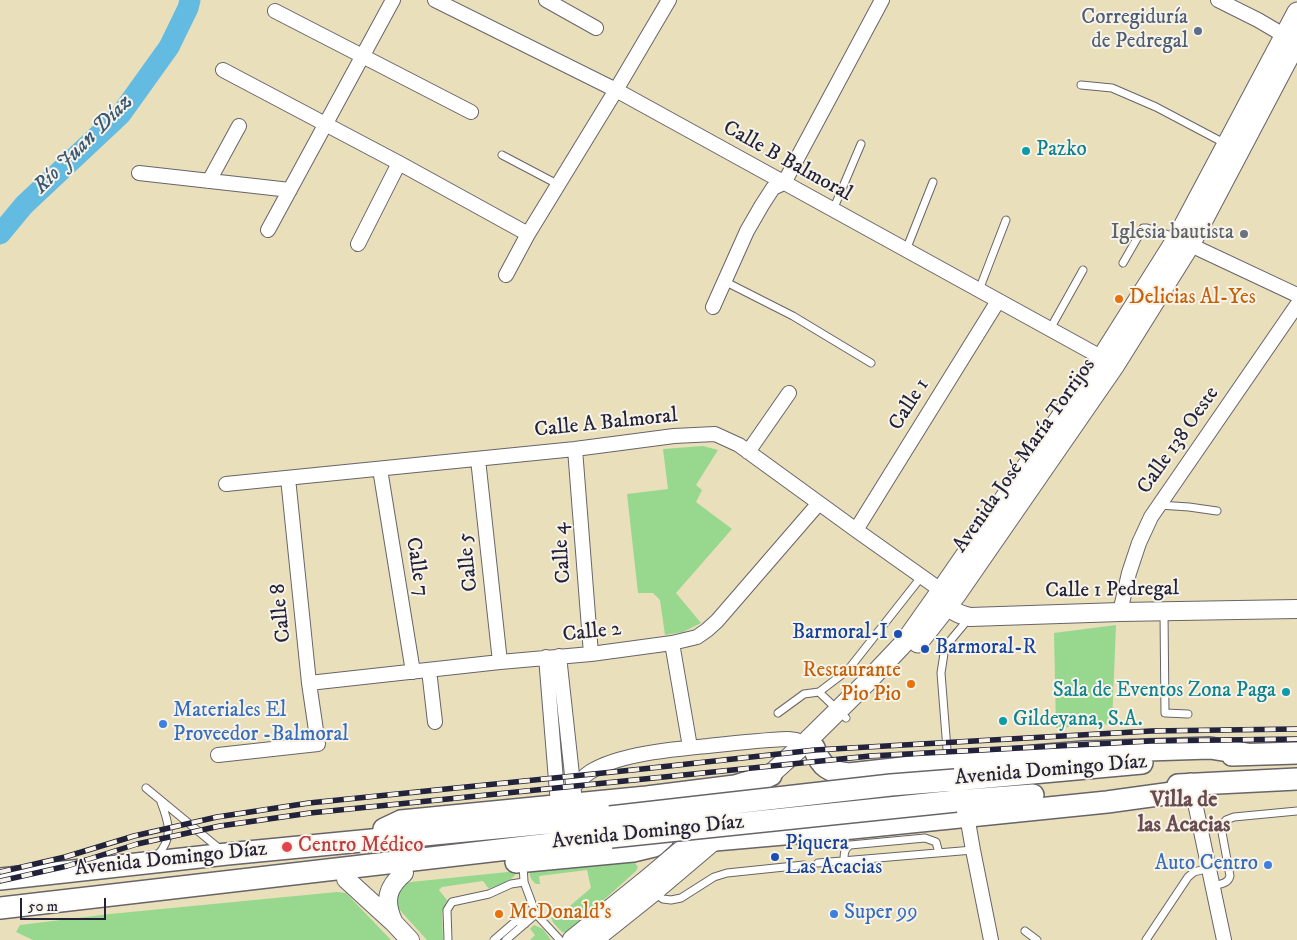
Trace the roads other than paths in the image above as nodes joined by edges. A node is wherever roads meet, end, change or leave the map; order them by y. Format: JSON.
{"nodes":[{"id":1,"x":393,"y":0,"type":"edge"},
{"id":2,"x":436,"y":0,"type":"edge"},
{"id":3,"x":546,"y":0,"type":"edge"},
{"id":4,"x":669,"y":0,"type":"edge"},
{"id":5,"x":882,"y":0,"type":"edge"},
{"id":6,"x":1218,"y":0,"type":"edge"},
{"id":7,"x":458,"y":5,"type":"edge"},
{"id":8,"x":275,"y":11,"type":"dead end"},
{"id":9,"x":1297,"y":12,"type":"edge"},
{"id":10,"x":596,"y":28,"type":"dead end"},
{"id":11,"x":1294,"y":41,"type":"edge"},
{"id":12,"x":362,"y":57,"type":"junction"},
{"id":13,"x":223,"y":70,"type":"dead end"},
{"id":14,"x":1081,"y":85,"type":"dead end"},
{"id":15,"x":616,"y":90,"type":"junction"},
{"id":16,"x":471,"y":112,"type":"dead end"},
{"id":17,"x":325,"y":124,"type":"junction"},
{"id":18,"x":239,"y":126,"type":"dead end"},
{"id":19,"x":861,"y":144,"type":"dead end"},
{"id":20,"x":1227,"y":144,"type":"junction"},
{"id":21,"x":502,"y":155,"type":"dead end"},
{"id":22,"x":399,"y":163,"type":"junction"},
{"id":23,"x":139,"y":174,"type":"dead end"},
{"id":24,"x":209,"y":181,"type":"junction"},
{"id":25,"x":934,"y":182,"type":"dead end"},
{"id":26,"x":784,"y":183,"type":"junction"},
{"id":27,"x":558,"y":185,"type":"junction"},
{"id":28,"x":290,"y":190,"type":"junction"},
{"id":29,"x":833,"y":210,"type":"junction"},
{"id":30,"x":1006,"y":220,"type":"dead end"},
{"id":31,"x":268,"y":230,"type":"dead end"},
{"id":32,"x":528,"y":234,"type":"junction"},
{"id":33,"x":1184,"y":242,"type":"junction"},
{"id":34,"x":358,"y":244,"type":"dead end"},
{"id":35,"x":906,"y":250,"type":"junction"},
{"id":36,"x":1123,"y":263,"type":"dead end"},
{"id":37,"x":1083,"y":270,"type":"dead end"},
{"id":38,"x":506,"y":275,"type":"dead end"},
{"id":39,"x":724,"y":281,"type":"junction"},
{"id":40,"x":979,"y":290,"type":"junction"},
{"id":41,"x":1297,"y":295,"type":"edge"},
{"id":42,"x":998,"y":301,"type":"junction"},
{"id":43,"x":1297,"y":304,"type":"edge"},
{"id":44,"x":713,"y":307,"type":"dead end"},
{"id":45,"x":1050,"y":329,"type":"junction"},
{"id":46,"x":1109,"y":361,"type":"junction"},
{"id":47,"x":871,"y":363,"type":"dead end"},
{"id":48,"x":789,"y":393,"type":"dead end"},
{"id":49,"x":575,"y":449,"type":"junction"},
{"id":50,"x":748,"y":452,"type":"junction"},
{"id":51,"x":478,"y":458,"type":"junction"},
{"id":52,"x":380,"y":469,"type":"junction"},
{"id":53,"x":288,"y":478,"type":"junction"},
{"id":54,"x":226,"y":484,"type":"dead end"},
{"id":55,"x":819,"y":503,"type":"junction"},
{"id":56,"x":1158,"y":505,"type":"junction"},
{"id":57,"x":1218,"y":511,"type":"dead end"},
{"id":58,"x":856,"y":530,"type":"junction"},
{"id":59,"x":922,"y":576,"type":"junction"},
{"id":60,"x":944,"y":599,"type":"junction"},
{"id":61,"x":1297,"y":610,"type":"edge"},
{"id":62,"x":1120,"y":612,"type":"junction"},
{"id":63,"x":1164,"y":612,"type":"junction"},
{"id":64,"x":970,"y":617,"type":"junction"},
{"id":65,"x":672,"y":643,"type":"junction"},
{"id":66,"x":591,"y":654,"type":"junction"},
{"id":67,"x":553,"y":657,"type":"junction"},
{"id":68,"x":500,"y":662,"type":"junction"},
{"id":69,"x":429,"y":670,"type":"junction"},
{"id":70,"x":413,"y":672,"type":"junction"},
{"id":71,"x":309,"y":683,"type":"junction"},
{"id":72,"x":819,"y":692,"type":"junction"},
{"id":73,"x":778,"y":713,"type":"dead end"},
{"id":74,"x":842,"y":714,"type":"junction"},
{"id":75,"x":1188,"y":714,"type":"dead end"},
{"id":76,"x":434,"y":722,"type":"dead end"},
{"id":77,"x":809,"y":746,"type":"junction"},
{"id":78,"x":690,"y":747,"type":"junction"},
{"id":79,"x":1297,"y":753,"type":"edge"},
{"id":80,"x":218,"y":754,"type":"dead end"},
{"id":81,"x":952,"y":771,"type":"junction"},
{"id":82,"x":848,"y":774,"type":"junction"},
{"id":83,"x":770,"y":775,"type":"junction"},
{"id":84,"x":1297,"y":779,"type":"edge"},
{"id":85,"x":1191,"y":784,"type":"junction"},
{"id":86,"x":146,"y":788,"type":"dead end"},
{"id":87,"x":647,"y":797,"type":"junction"},
{"id":88,"x":569,"y":799,"type":"junction"},
{"id":89,"x":161,"y":801,"type":"junction"},
{"id":90,"x":961,"y":808,"type":"junction"},
{"id":91,"x":1297,"y":810,"type":"edge"},
{"id":92,"x":611,"y":827,"type":"junction"},
{"id":93,"x":852,"y":828,"type":"junction"},
{"id":94,"x":358,"y":840,"type":"junction"},
{"id":95,"x":715,"y":840,"type":"junction"},
{"id":96,"x":973,"y":850,"type":"junction"},
{"id":97,"x":633,"y":851,"type":"junction"},
{"id":98,"x":939,"y":853,"type":"junction"},
{"id":99,"x":226,"y":854,"type":"junction"},
{"id":100,"x":844,"y":861,"type":"junction"},
{"id":101,"x":153,"y":862,"type":"junction"},
{"id":102,"x":818,"y":864,"type":"dead end"},
{"id":103,"x":804,"y":865,"type":"dead end"},
{"id":104,"x":1209,"y":868,"type":"junction"},
{"id":105,"x":524,"y":872,"type":"junction"},
{"id":106,"x":404,"y":873,"type":"junction"},
{"id":107,"x":346,"y":879,"type":"junction"},
{"id":108,"x":0,"y":880,"type":"edge"},
{"id":109,"x":1212,"y":886,"type":"junction"},
{"id":110,"x":649,"y":887,"type":"junction"},
{"id":111,"x":169,"y":888,"type":"junction"},
{"id":112,"x":0,"y":908,"type":"edge"},
{"id":113,"x":536,"y":914,"type":"junction"},
{"id":114,"x":393,"y":922,"type":"junction"},
{"id":115,"x":525,"y":924,"type":"junction"},
{"id":116,"x":1025,"y":931,"type":"dead end"},
{"id":117,"x":448,"y":937,"type":"edge"},
{"id":118,"x":410,"y":940,"type":"edge"},
{"id":119,"x":454,"y":940,"type":"edge"},
{"id":120,"x":494,"y":940,"type":"edge"},
{"id":121,"x":506,"y":940,"type":"edge"},
{"id":122,"x":560,"y":940,"type":"edge"},
{"id":123,"x":572,"y":940,"type":"edge"},
{"id":124,"x":593,"y":940,"type":"edge"},
{"id":125,"x":991,"y":940,"type":"edge"},
{"id":126,"x":1037,"y":940,"type":"edge"},
{"id":127,"x":1146,"y":940,"type":"edge"},
{"id":128,"x":1224,"y":940,"type":"edge"}],
"edges":[{"from":1,"to":12,"type":"street"},
{"from":2,"to":7,"type":"street","name":"Calle B Balmoral"},
{"from":3,"to":10,"type":"street"},
{"from":4,"to":15,"type":"street"},
{"from":5,"to":26,"type":"street"},
{"from":6,"to":11,"type":"street"},
{"from":7,"to":15,"type":"street","name":"Calle B Balmoral"},
{"from":8,"to":12,"type":"street"},
{"from":9,"to":11,"type":"main road","name":"Avenida José María Torrijos"},
{"from":11,"to":20,"type":"main road","name":"Avenida José María Torrijos"},
{"from":11,"to":33,"type":"main road","name":"Avenida José María Torrijos"},
{"from":12,"to":16,"type":"street"},
{"from":12,"to":17,"type":"street"},
{"from":13,"to":17,"type":"street"},
{"from":14,"to":20,"type":"lane"},
{"from":15,"to":26,"type":"street","name":"Calle B Balmoral"},
{"from":15,"to":27,"type":"street"},
{"from":17,"to":22,"type":"street"},
{"from":17,"to":28,"type":"street"},
{"from":18,"to":24,"type":"street"},
{"from":19,"to":29,"type":"lane"},
{"from":20,"to":33,"type":"main road","name":"Avenida José María Torrijos"},
{"from":21,"to":27,"type":"lane"},
{"from":22,"to":32,"type":"street"},
{"from":22,"to":34,"type":"street"},
{"from":23,"to":24,"type":"street"},
{"from":24,"to":28,"type":"street"},
{"from":25,"to":35,"type":"lane"},
{"from":26,"to":29,"type":"street","name":"Calle B Balmoral"},
{"from":26,"to":39,"type":"street"},
{"from":27,"to":32,"type":"street"},
{"from":28,"to":31,"type":"street"},
{"from":29,"to":35,"type":"street","name":"Calle B Balmoral"},
{"from":30,"to":40,"type":"lane"},
{"from":32,"to":38,"type":"street"},
{"from":33,"to":36,"type":"lane"},
{"from":33,"to":41,"type":"street"},
{"from":33,"to":46,"type":"main road","name":"Avenida José María Torrijos"},
{"from":35,"to":40,"type":"street","name":"Calle B Balmoral"},
{"from":37,"to":45,"type":"lane"},
{"from":39,"to":44,"type":"street"},
{"from":39,"to":47,"type":"lane"},
{"from":40,"to":42,"type":"street","name":"Calle B Balmoral"},
{"from":42,"to":45,"type":"street","name":"Calle B Balmoral"},
{"from":42,"to":58,"type":"street","name":"Calle 1"},
{"from":43,"to":56,"type":"street","name":"Calle 138 Oeste"},
{"from":45,"to":46,"type":"street","name":"Calle B Balmoral"},
{"from":46,"to":60,"type":"main road","name":"Avenida José María Torrijos"},
{"from":48,"to":50,"type":"street"},
{"from":49,"to":50,"type":"street","name":"Calle A Balmoral"},
{"from":49,"to":51,"type":"street","name":"Calle A Balmoral"},
{"from":49,"to":66,"type":"street","name":"Calle 4"},
{"from":50,"to":55,"type":"street","name":"Calle A Balmoral"},
{"from":51,"to":52,"type":"street","name":"Calle A Balmoral"},
{"from":51,"to":68,"type":"street","name":"Calle 5"},
{"from":52,"to":53,"type":"street","name":"Calle A Balmoral"},
{"from":52,"to":70,"type":"street","name":"Calle 7"},
{"from":53,"to":54,"type":"street","name":"Calle A Balmoral"},
{"from":53,"to":71,"type":"street","name":"Calle 8"},
{"from":55,"to":58,"type":"street","name":"Calle A Balmoral"},
{"from":55,"to":65,"type":"street","name":"Calle 2"},
{"from":56,"to":57,"type":"lane"},
{"from":56,"to":62,"type":"street","name":"Calle 138 Oeste"},
{"from":58,"to":59,"type":"street","name":"Calle A Balmoral"},
{"from":59,"to":60,"type":"street","name":"Calle A Balmoral"},
{"from":59,"to":72,"type":"lane"},
{"from":60,"to":64,"type":"street","name":"Calle 1 Pedregal"},
{"from":60,"to":74,"type":"main road","name":"Avenida José María Torrijos"},
{"from":61,"to":63,"type":"street","name":"Calle 1 Pedregal"},
{"from":62,"to":63,"type":"street","name":"Calle 1 Pedregal"},
{"from":62,"to":64,"type":"street","name":"Calle 1 Pedregal"},
{"from":63,"to":75,"type":"lane"},
{"from":64,"to":81,"type":"lane"},
{"from":65,"to":66,"type":"street","name":"Calle 2"},
{"from":65,"to":78,"type":"street"},
{"from":66,"to":67,"type":"street","name":"Calle 2"},
{"from":67,"to":68,"type":"street","name":"Calle 2"},
{"from":67,"to":88,"type":"street"},
{"from":67,"to":88,"type":"street"},
{"from":68,"to":69,"type":"street","name":"Calle 2"},
{"from":69,"to":70,"type":"street","name":"Calle 2"},
{"from":69,"to":76,"type":"street"},
{"from":70,"to":71,"type":"street","name":"Calle 2"},
{"from":71,"to":80,"type":"street","name":"Calle 8"},
{"from":72,"to":73,"type":"lane"},
{"from":72,"to":74,"type":"lane"},
{"from":74,"to":77,"type":"main road","name":"Avenida José María Torrijos"},
{"from":77,"to":78,"type":"street"},
{"from":77,"to":82,"type":"main road"},
{"from":77,"to":83,"type":"main road","name":"Avenida José María Torrijos"},
{"from":77,"to":95,"type":"main road","name":"Avenida José María Torrijos"},
{"from":78,"to":88,"type":"street"},
{"from":79,"to":81,"type":"main road","name":"Avenida Domingo Díaz"},
{"from":81,"to":82,"type":"main road"},
{"from":81,"to":92,"type":"main road","name":"Avenida Domingo Díaz","bridge":true},
{"from":82,"to":93,"type":"main road"},
{"from":83,"to":87,"type":"main road"},
{"from":83,"to":110,"type":"main road","name":"Avenida José María Torrijos"},
{"from":84,"to":85,"type":"main road","name":"Avenida Domingo Díaz"},
{"from":85,"to":90,"type":"main road","name":"Avenida Domingo Díaz"},
{"from":85,"to":104,"type":"street"},
{"from":86,"to":89,"type":"lane"},
{"from":87,"to":88,"type":"main road"},
{"from":87,"to":97,"type":"main road"},
{"from":88,"to":94,"type":"main road"},
{"from":89,"to":99,"type":"lane"},
{"from":89,"to":101,"type":"lane"},
{"from":90,"to":92,"type":"main road","name":"Avenida Domingo Díaz","bridge":true},
{"from":90,"to":93,"type":"main road"},
{"from":90,"to":96,"type":"street"},
{"from":91,"to":109,"type":"lane"},
{"from":92,"to":94,"type":"main road","name":"Avenida Domingo Díaz"},
{"from":92,"to":111,"type":"main road","name":"Avenida Domingo Díaz"},
{"from":93,"to":95,"type":"main road"},
{"from":94,"to":99,"type":"main road","name":"Avenida Domingo Díaz"},
{"from":95,"to":110,"type":"main road","name":"Avenida José María Torrijos"},
{"from":96,"to":98,"type":"lane"},
{"from":96,"to":125,"type":"street"},
{"from":97,"to":105,"type":"main road"},
{"from":97,"to":110,"type":"main road"},
{"from":98,"to":100,"type":"lane"},
{"from":98,"to":100,"type":"lane"},
{"from":99,"to":101,"type":"main road","name":"Avenida Domingo Díaz"},
{"from":100,"to":102,"type":"lane"},
{"from":101,"to":108,"type":"main road","name":"Avenida Domingo Díaz"},
{"from":103,"to":110,"type":"lane"},
{"from":104,"to":109,"type":"street"},
{"from":104,"to":127,"type":"lane"},
{"from":105,"to":106,"type":"main road"},
{"from":105,"to":113,"type":"lane"},
{"from":105,"to":117,"type":"lane"},
{"from":106,"to":107,"type":"main road"},
{"from":106,"to":114,"type":"street"},
{"from":107,"to":111,"type":"main road"},
{"from":107,"to":114,"type":"street"},
{"from":109,"to":128,"type":"street"},
{"from":110,"to":123,"type":"main road"},
{"from":110,"to":124,"type":"main road"},
{"from":111,"to":112,"type":"main road","name":"Avenida Domingo Díaz"},
{"from":113,"to":115,"type":"lane"},
{"from":113,"to":122,"type":"lane"},
{"from":114,"to":118,"type":"street"},
{"from":115,"to":120,"type":"lane"},
{"from":115,"to":121,"type":"lane"},
{"from":116,"to":126,"type":"lane"},
{"from":117,"to":119,"type":"lane"}]}
